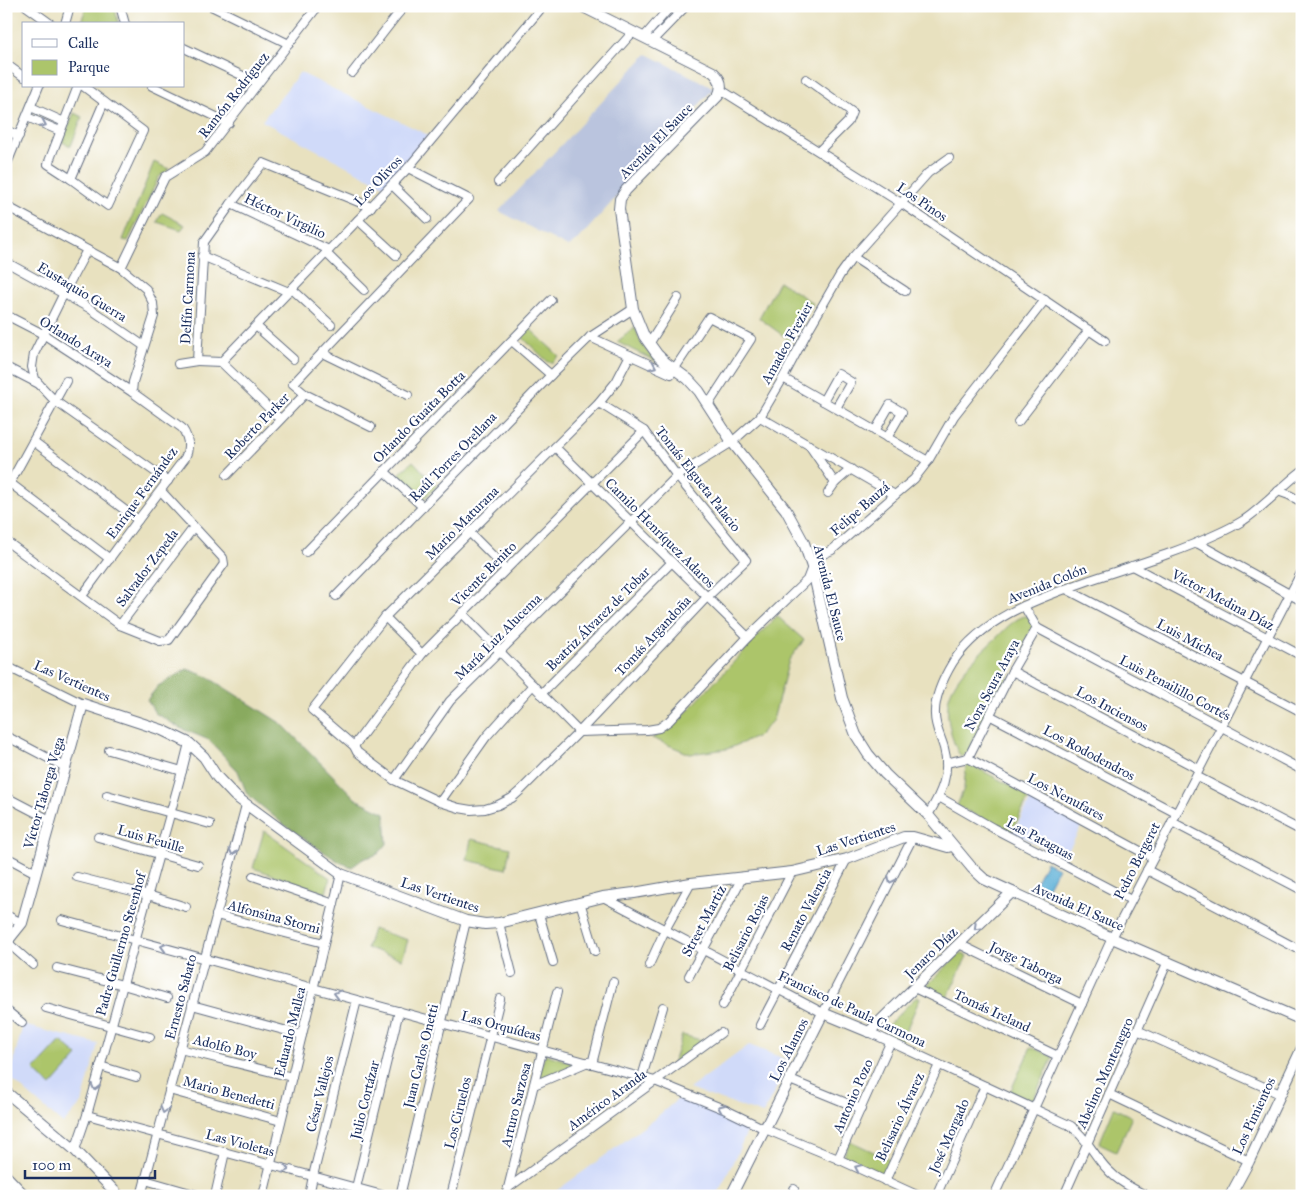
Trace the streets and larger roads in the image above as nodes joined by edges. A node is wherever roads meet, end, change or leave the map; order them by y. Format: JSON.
{"nodes":[{"id":1,"x":26,"y":6,"type":"edge"},
{"id":2,"x":70,"y":6,"type":"edge"},
{"id":3,"x":120,"y":6,"type":"edge"},
{"id":4,"x":211,"y":6,"type":"edge"},
{"id":5,"x":318,"y":6,"type":"edge"},
{"id":6,"x":405,"y":6,"type":"edge"},
{"id":7,"x":543,"y":6,"type":"edge"},
{"id":8,"x":581,"y":6,"type":"edge"},
{"id":9,"x":672,"y":6,"type":"edge"},
{"id":10,"x":686,"y":6,"type":"edge"},
{"id":11,"x":48,"y":22,"type":"edge"},
{"id":12,"x":65,"y":22,"type":"edge"},
{"id":13,"x":124,"y":22,"type":"edge"},
{"id":14,"x":633,"y":32,"type":"junction"},
{"id":15,"x":648,"y":39,"type":"junction"},
{"id":16,"x":289,"y":44,"type":"junction"},
{"id":17,"x":185,"y":48,"type":"edge"},
{"id":18,"x":6,"y":64,"type":"edge"},
{"id":19,"x":352,"y":73,"type":"dead end"},
{"id":20,"x":22,"y":76,"type":"edge"},
{"id":21,"x":806,"y":79,"type":"dead end"},
{"id":22,"x":258,"y":84,"type":"junction"},
{"id":23,"x":38,"y":88,"type":"edge"},
{"id":24,"x":77,"y":88,"type":"edge"},
{"id":25,"x":86,"y":88,"type":"edge"},
{"id":26,"x":156,"y":88,"type":"edge"},
{"id":27,"x":721,"y":90,"type":"junction"},
{"id":28,"x":104,"y":102,"type":"junction"},
{"id":29,"x":30,"y":108,"type":"junction"},
{"id":30,"x":27,"y":117,"type":"junction"},
{"id":31,"x":64,"y":122,"type":"junction"},
{"id":32,"x":228,"y":123,"type":"junction"},
{"id":33,"x":6,"y":130,"type":"edge"},
{"id":34,"x":60,"y":131,"type":"junction"},
{"id":35,"x":19,"y":136,"type":"junction"},
{"id":36,"x":10,"y":146,"type":"edge"},
{"id":37,"x":819,"y":151,"type":"junction"},
{"id":38,"x":949,"y":158,"type":"dead end"},
{"id":39,"x":6,"y":166,"type":"edge"},
{"id":40,"x":408,"y":168,"type":"junction"},
{"id":41,"x":71,"y":179,"type":"junction"},
{"id":42,"x":498,"y":182,"type":"dead end"},
{"id":43,"x":392,"y":185,"type":"junction"},
{"id":44,"x":901,"y":203,"type":"junction"},
{"id":45,"x":231,"y":204,"type":"junction"},
{"id":46,"x":6,"y":206,"type":"edge"},
{"id":47,"x":371,"y":207,"type":"junction"},
{"id":48,"x":427,"y":219,"type":"dead end"},
{"id":49,"x":358,"y":220,"type":"junction"},
{"id":50,"x":87,"y":250,"type":"junction"},
{"id":51,"x":328,"y":252,"type":"junction"},
{"id":52,"x":396,"y":255,"type":"dead end"},
{"id":53,"x":202,"y":256,"type":"junction"},
{"id":54,"x":853,"y":257,"type":"junction"},
{"id":55,"x":6,"y":262,"type":"edge"},
{"id":56,"x":121,"y":268,"type":"junction"},
{"id":57,"x":291,"y":290,"type":"junction"},
{"id":58,"x":364,"y":290,"type":"dead end"},
{"id":59,"x":905,"y":291,"type":"dead end"},
{"id":60,"x":64,"y":293,"type":"junction"},
{"id":61,"x":678,"y":298,"type":"dead end"},
{"id":62,"x":551,"y":300,"type":"dead end"},
{"id":63,"x":1045,"y":300,"type":"junction"},
{"id":64,"x":633,"y":309,"type":"junction"},
{"id":65,"x":6,"y":316,"type":"edge"},
{"id":66,"x":331,"y":325,"type":"dead end"},
{"id":67,"x":256,"y":326,"type":"junction"},
{"id":68,"x":1089,"y":330,"type":"junction"},
{"id":69,"x":43,"y":334,"type":"junction"},
{"id":70,"x":590,"y":337,"type":"junction"},
{"id":71,"x":512,"y":341,"type":"junction"},
{"id":72,"x":1105,"y":341,"type":"dead end"},
{"id":73,"x":649,"y":344,"type":"junction"},
{"id":74,"x":144,"y":346,"type":"junction"},
{"id":75,"x":322,"y":353,"type":"junction"},
{"id":76,"x":630,"y":355,"type":"junction"},
{"id":77,"x":293,"y":359,"type":"dead end"},
{"id":78,"x":197,"y":362,"type":"junction"},
{"id":79,"x":221,"y":362,"type":"junction"},
{"id":80,"x":178,"y":364,"type":"dead end"},
{"id":81,"x":6,"y":367,"type":"edge"},
{"id":82,"x":675,"y":369,"type":"junction"},
{"id":83,"x":551,"y":375,"type":"junction"},
{"id":84,"x":783,"y":378,"type":"junction"},
{"id":85,"x":66,"y":381,"type":"dead end"},
{"id":86,"x":39,"y":384,"type":"junction"},
{"id":87,"x":132,"y":392,"type":"junction"},
{"id":88,"x":305,"y":394,"type":"junction"},
{"id":89,"x":408,"y":395,"type":"dead end"},
{"id":90,"x":823,"y":400,"type":"junction"},
{"id":91,"x":55,"y":401,"type":"junction"},
{"id":92,"x":599,"y":403,"type":"junction"},
{"id":93,"x":708,"y":404,"type":"junction"},
{"id":94,"x":836,"y":408,"type":"junction"},
{"id":95,"x":760,"y":417,"type":"junction"},
{"id":96,"x":280,"y":419,"type":"junction"},
{"id":97,"x":1018,"y":422,"type":"dead end"},
{"id":98,"x":371,"y":427,"type":"dead end"},
{"id":99,"x":644,"y":430,"type":"junction"},
{"id":100,"x":875,"y":431,"type":"junction"},
{"id":101,"x":887,"y":438,"type":"junction"},
{"id":102,"x":33,"y":441,"type":"junction"},
{"id":103,"x":732,"y":442,"type":"junction"},
{"id":104,"x":808,"y":444,"type":"junction"},
{"id":105,"x":555,"y":447,"type":"junction"},
{"id":106,"x":928,"y":462,"type":"junction"},
{"id":107,"x":851,"y":469,"type":"junction"},
{"id":108,"x":384,"y":471,"type":"junction"},
{"id":109,"x":1302,"y":471,"type":"edge"},
{"id":110,"x":227,"y":475,"type":"dead end"},
{"id":111,"x":677,"y":476,"type":"junction"},
{"id":112,"x":168,"y":481,"type":"junction"},
{"id":113,"x":592,"y":483,"type":"junction"},
{"id":114,"x":835,"y":483,"type":"junction"},
{"id":115,"x":8,"y":486,"type":"edge"},
{"id":116,"x":161,"y":491,"type":"junction"},
{"id":117,"x":1278,"y":491,"type":"junction"},
{"id":118,"x":828,"y":493,"type":"dead end"},
{"id":119,"x":894,"y":495,"type":"junction"},
{"id":120,"x":1302,"y":502,"type":"edge"},
{"id":121,"x":423,"y":507,"type":"junction"},
{"id":122,"x":138,"y":520,"type":"junction"},
{"id":123,"x":632,"y":522,"type":"junction"},
{"id":124,"x":194,"y":527,"type":"junction"},
{"id":125,"x":469,"y":532,"type":"junction"},
{"id":126,"x":6,"y":541,"type":"edge"},
{"id":127,"x":1197,"y":543,"type":"junction"},
{"id":128,"x":306,"y":552,"type":"dead end"},
{"id":129,"x":110,"y":559,"type":"junction"},
{"id":130,"x":746,"y":560,"type":"joint"},
{"id":131,"x":672,"y":562,"type":"junction"},
{"id":132,"x":812,"y":566,"type":"junction"},
{"id":133,"x":1132,"y":566,"type":"junction"},
{"id":134,"x":506,"y":569,"type":"junction"},
{"id":135,"x":1302,"y":571,"type":"edge"},
{"id":136,"x":1066,"y":589,"type":"junction"},
{"id":137,"x":1290,"y":594,"type":"junction"},
{"id":138,"x":82,"y":596,"type":"junction"},
{"id":139,"x":336,"y":596,"type":"dead end"},
{"id":140,"x":707,"y":597,"type":"junction"},
{"id":141,"x":1302,"y":601,"type":"edge"},
{"id":142,"x":1024,"y":606,"type":"junction"},
{"id":143,"x":462,"y":613,"type":"junction"},
{"id":144,"x":385,"y":617,"type":"junction"},
{"id":145,"x":120,"y":625,"type":"junction"},
{"id":146,"x":1037,"y":628,"type":"junction"},
{"id":147,"x":748,"y":637,"type":"junction"},
{"id":148,"x":1267,"y":638,"type":"junction"},
{"id":149,"x":500,"y":652,"type":"junction"},
{"id":150,"x":422,"y":654,"type":"junction"},
{"id":151,"x":1302,"y":656,"type":"edge"},
{"id":152,"x":6,"y":666,"type":"edge"},
{"id":153,"x":1012,"y":671,"type":"junction"},
{"id":154,"x":1244,"y":682,"type":"junction"},
{"id":155,"x":533,"y":685,"type":"junction"},
{"id":156,"x":542,"y":694,"type":"junction"},
{"id":157,"x":83,"y":704,"type":"junction"},
{"id":158,"x":312,"y":710,"type":"joint"},
{"id":159,"x":1302,"y":712,"type":"edge"},
{"id":160,"x":989,"y":715,"type":"junction"},
{"id":161,"x":1221,"y":727,"type":"junction"},
{"id":162,"x":579,"y":732,"type":"junction"},
{"id":163,"x":6,"y":736,"type":"edge"},
{"id":164,"x":189,"y":744,"type":"junction"},
{"id":165,"x":354,"y":746,"type":"junction"},
{"id":166,"x":109,"y":750,"type":"dead end"},
{"id":167,"x":968,"y":758,"type":"junction"},
{"id":168,"x":946,"y":763,"type":"junction"},
{"id":169,"x":65,"y":767,"type":"junction"},
{"id":170,"x":1302,"y":770,"type":"edge"},
{"id":171,"x":182,"y":771,"type":"junction"},
{"id":172,"x":1198,"y":772,"type":"junction"},
{"id":173,"x":394,"y":780,"type":"junction"},
{"id":174,"x":107,"y":795,"type":"dead end"},
{"id":175,"x":6,"y":797,"type":"edge"},
{"id":176,"x":939,"y":797,"type":"junction"},
{"id":177,"x":440,"y":802,"type":"junction"},
{"id":178,"x":246,"y":805,"type":"junction"},
{"id":179,"x":171,"y":813,"type":"junction"},
{"id":180,"x":1176,"y":813,"type":"junction"},
{"id":181,"x":928,"y":815,"type":"junction"},
{"id":182,"x":50,"y":820,"type":"junction"},
{"id":183,"x":1172,"y":822,"type":"junction"},
{"id":184,"x":210,"y":824,"type":"dead end"},
{"id":185,"x":1302,"y":831,"type":"edge"},
{"id":186,"x":98,"y":837,"type":"dead end"},
{"id":187,"x":913,"y":837,"type":"junction"},
{"id":188,"x":952,"y":846,"type":"junction"},
{"id":189,"x":160,"y":853,"type":"junction"},
{"id":190,"x":6,"y":857,"type":"edge"},
{"id":191,"x":1153,"y":858,"type":"junction"},
{"id":192,"x":847,"y":859,"type":"junction"},
{"id":193,"x":198,"y":865,"type":"dead end"},
{"id":194,"x":1147,"y":870,"type":"junction"},
{"id":195,"x":792,"y":872,"type":"junction"},
{"id":196,"x":36,"y":873,"type":"junction"},
{"id":197,"x":341,"y":874,"type":"junction"},
{"id":198,"x":77,"y":876,"type":"dead end"},
{"id":199,"x":253,"y":876,"type":"dead end"},
{"id":200,"x":742,"y":878,"type":"junction"},
{"id":201,"x":691,"y":883,"type":"junction"},
{"id":202,"x":1302,"y":890,"type":"edge"},
{"id":203,"x":1012,"y":892,"type":"junction"},
{"id":204,"x":148,"y":895,"type":"junction"},
{"id":205,"x":603,"y":897,"type":"junction"},
{"id":206,"x":1131,"y":900,"type":"junction"},
{"id":207,"x":580,"y":902,"type":"junction"},
{"id":208,"x":334,"y":904,"type":"junction"},
{"id":209,"x":186,"y":906,"type":"dead end"},
{"id":210,"x":539,"y":914,"type":"junction"},
{"id":211,"x":6,"y":915,"type":"edge"},
{"id":212,"x":216,"y":915,"type":"junction"},
{"id":213,"x":62,"y":920,"type":"dead end"},
{"id":214,"x":466,"y":922,"type":"junction"},
{"id":215,"x":22,"y":923,"type":"junction"},
{"id":216,"x":499,"y":923,"type":"junction"},
{"id":217,"x":665,"y":930,"type":"junction"},
{"id":218,"x":1112,"y":938,"type":"junction"},
{"id":219,"x":136,"y":939,"type":"junction"},
{"id":220,"x":7,"y":942,"type":"edge"},
{"id":221,"x":324,"y":943,"type":"junction"},
{"id":222,"x":959,"y":944,"type":"junction"},
{"id":223,"x":704,"y":950,"type":"junction"},
{"id":224,"x":595,"y":951,"type":"dead end"},
{"id":225,"x":1302,"y":951,"type":"edge"},
{"id":226,"x":205,"y":958,"type":"junction"},
{"id":227,"x":1168,"y":961,"type":"junction"},
{"id":228,"x":553,"y":962,"type":"dead end"},
{"id":229,"x":34,"y":965,"type":"dead end"},
{"id":230,"x":649,"y":965,"type":"dead end"},
{"id":231,"x":57,"y":968,"type":"dead end"},
{"id":232,"x":741,"y":970,"type":"junction"},
{"id":233,"x":512,"y":973,"type":"dead end"},
{"id":234,"x":689,"y":976,"type":"dead end"},
{"id":235,"x":614,"y":982,"type":"dead end"},
{"id":236,"x":123,"y":985,"type":"junction"},
{"id":237,"x":314,"y":988,"type":"junction"},
{"id":238,"x":914,"y":988,"type":"junction"},
{"id":239,"x":778,"y":989,"type":"junction"},
{"id":240,"x":557,"y":992,"type":"dead end"},
{"id":241,"x":167,"y":998,"type":"dead end"},
{"id":242,"x":500,"y":999,"type":"dead end"},
{"id":243,"x":357,"y":1000,"type":"junction"},
{"id":244,"x":1082,"y":1004,"type":"junction"},
{"id":245,"x":192,"y":1005,"type":"junction"},
{"id":246,"x":724,"y":1005,"type":"dead end"},
{"id":247,"x":663,"y":1007,"type":"dead end"},
{"id":248,"x":46,"y":1008,"type":"dead end"},
{"id":249,"x":6,"y":1010,"type":"edge"},
{"id":250,"x":400,"y":1011,"type":"junction"},
{"id":251,"x":823,"y":1013,"type":"junction"},
{"id":252,"x":1302,"y":1020,"type":"edge"},
{"id":253,"x":22,"y":1023,"type":"dead end"},
{"id":254,"x":442,"y":1023,"type":"junction"},
{"id":255,"x":760,"y":1025,"type":"dead end"},
{"id":256,"x":111,"y":1027,"type":"junction"},
{"id":257,"x":1137,"y":1030,"type":"junction"},
{"id":258,"x":869,"y":1032,"type":"junction"},
{"id":259,"x":721,"y":1033,"type":"dead end"},
{"id":260,"x":302,"y":1035,"type":"junction"},
{"id":261,"x":491,"y":1036,"type":"junction"},
{"id":262,"x":150,"y":1037,"type":"dead end"},
{"id":263,"x":890,"y":1043,"type":"junction"},
{"id":264,"x":1302,"y":1048,"type":"edge"},
{"id":265,"x":180,"y":1049,"type":"junction"},
{"id":266,"x":542,"y":1050,"type":"junction"},
{"id":267,"x":1058,"y":1056,"type":"junction"},
{"id":268,"x":590,"y":1063,"type":"junction"},
{"id":269,"x":939,"y":1065,"type":"junction"},
{"id":270,"x":100,"y":1066,"type":"junction"},
{"id":271,"x":136,"y":1076,"type":"dead end"},
{"id":272,"x":642,"y":1077,"type":"junction"},
{"id":273,"x":292,"y":1078,"type":"junction"},
{"id":274,"x":790,"y":1080,"type":"junction"},
{"id":275,"x":654,"y":1081,"type":"junction"},
{"id":276,"x":534,"y":1085,"type":"junction"},
{"id":277,"x":985,"y":1086,"type":"junction"},
{"id":278,"x":169,"y":1090,"type":"junction"},
{"id":279,"x":6,"y":1092,"type":"edge"},
{"id":280,"x":1109,"y":1094,"type":"junction"},
{"id":281,"x":1280,"y":1094,"type":"junction"},
{"id":282,"x":1034,"y":1108,"type":"junction"},
{"id":283,"x":861,"y":1109,"type":"junction"},
{"id":284,"x":87,"y":1115,"type":"junction"},
{"id":285,"x":281,"y":1120,"type":"junction"},
{"id":286,"x":765,"y":1129,"type":"junction"},
{"id":287,"x":158,"y":1134,"type":"junction"},
{"id":288,"x":1088,"y":1143,"type":"junction"},
{"id":289,"x":75,"y":1150,"type":"junction"},
{"id":290,"x":225,"y":1152,"type":"junction"},
{"id":291,"x":838,"y":1159,"type":"junction"},
{"id":292,"x":1249,"y":1160,"type":"junction"},
{"id":293,"x":270,"y":1164,"type":"junction"},
{"id":294,"x":6,"y":1176,"type":"edge"},
{"id":295,"x":312,"y":1176,"type":"junction"},
{"id":296,"x":145,"y":1180,"type":"junction"},
{"id":297,"x":885,"y":1181,"type":"junction"},
{"id":298,"x":355,"y":1192,"type":"edge"},
{"id":299,"x":507,"y":1192,"type":"edge"},
{"id":300,"x":1137,"y":1193,"type":"edge"},
{"id":301,"x":25,"y":1196,"type":"edge"},
{"id":302,"x":119,"y":1196,"type":"edge"},
{"id":303,"x":141,"y":1196,"type":"edge"},
{"id":304,"x":201,"y":1196,"type":"edge"},
{"id":305,"x":214,"y":1196,"type":"edge"},
{"id":306,"x":263,"y":1196,"type":"edge"},
{"id":307,"x":309,"y":1196,"type":"edge"},
{"id":308,"x":386,"y":1196,"type":"edge"},
{"id":309,"x":400,"y":1196,"type":"edge"},
{"id":310,"x":451,"y":1196,"type":"edge"},
{"id":311,"x":731,"y":1196,"type":"edge"},
{"id":312,"x":918,"y":1196,"type":"edge"},
{"id":313,"x":936,"y":1196,"type":"edge"},
{"id":314,"x":994,"y":1196,"type":"edge"},
{"id":315,"x":1064,"y":1196,"type":"edge"},
{"id":316,"x":1147,"y":1196,"type":"edge"},
{"id":317,"x":1230,"y":1196,"type":"edge"}],
"edges":[{"from":1,"to":11,"type":"street"},
{"from":2,"to":12,"type":"street"},
{"from":3,"to":13,"type":"street"},
{"from":4,"to":16,"type":"street"},
{"from":5,"to":16,"type":"street","name":"Ramón Rodríguez"},
{"from":6,"to":19,"type":"street"},
{"from":7,"to":40,"type":"street","name":"Los Olivos"},
{"from":8,"to":14,"type":"street"},
{"from":9,"to":15,"type":"street"},
{"from":10,"to":15,"type":"street"},
{"from":14,"to":15,"type":"street"},
{"from":14,"to":42,"type":"street"},
{"from":15,"to":27,"type":"street"},
{"from":16,"to":22,"type":"street","name":"Ramón Rodríguez"},
{"from":17,"to":22,"type":"street"},
{"from":18,"to":20,"type":"street"},
{"from":21,"to":37,"type":"street"},
{"from":22,"to":32,"type":"street","name":"Ramón Rodríguez"},
{"from":23,"to":29,"type":"street"},
{"from":24,"to":31,"type":"street"},
{"from":25,"to":28,"type":"street"},
{"from":26,"to":32,"type":"street"},
{"from":27,"to":37,"type":"street","name":"Los Pinos"},
{"from":27,"to":64,"type":"street","name":"Avenida El Sauce"},
{"from":28,"to":41,"type":"street"},
{"from":28,"to":41,"type":"street"},
{"from":29,"to":30,"type":"street"},
{"from":29,"to":31,"type":"street"},
{"from":30,"to":34,"type":"street","one_way":true},
{"from":30,"to":35,"type":"street"},
{"from":31,"to":34,"type":"street"},
{"from":32,"to":56,"type":"street","name":"Ramón Rodríguez"},
{"from":33,"to":35,"type":"street"},
{"from":34,"to":41,"type":"street"},
{"from":35,"to":36,"type":"street"},
{"from":36,"to":39,"type":"street"},
{"from":37,"to":44,"type":"street","name":"Los Pinos"},
{"from":38,"to":44,"type":"street","name":"Amadeo Frezier"},
{"from":40,"to":43,"type":"street","name":"Los Olivos"},
{"from":40,"to":75,"type":"street"},
{"from":43,"to":47,"type":"street","name":"Los Olivos"},
{"from":43,"to":48,"type":"street"},
{"from":44,"to":54,"type":"street","name":"Amadeo Frezier"},
{"from":44,"to":63,"type":"street","name":"Los Pinos"},
{"from":45,"to":47,"type":"street","name":"Delfín Carmona"},
{"from":45,"to":51,"type":"street","name":"Héctor Virgilio"},
{"from":45,"to":53,"type":"street","name":"Delfín Carmona"},
{"from":46,"to":50,"type":"street"},
{"from":47,"to":49,"type":"street","name":"Los Olivos"},
{"from":49,"to":51,"type":"street","name":"Los Olivos"},
{"from":49,"to":52,"type":"street"},
{"from":50,"to":56,"type":"street"},
{"from":50,"to":60,"type":"street"},
{"from":51,"to":57,"type":"street","name":"Los Olivos"},
{"from":51,"to":58,"type":"street","name":"Héctor Virgilio"},
{"from":53,"to":57,"type":"street"},
{"from":53,"to":78,"type":"street","name":"Delfín Carmona"},
{"from":54,"to":59,"type":"street"},
{"from":54,"to":84,"type":"street","name":"Amadeo Frezier"},
{"from":55,"to":60,"type":"street","name":"Eustaquio Guerra"},
{"from":56,"to":74,"type":"street"},
{"from":57,"to":66,"type":"street"},
{"from":57,"to":67,"type":"street","name":"Los Olivos"},
{"from":60,"to":69,"type":"street"},
{"from":60,"to":74,"type":"street","name":"Eustaquio Guerra"},
{"from":61,"to":73,"type":"street"},
{"from":62,"to":71,"type":"street","name":"Orlando Guaita Botta"},
{"from":63,"to":68,"type":"street","name":"Los Pinos"},
{"from":63,"to":106,"type":"street","name":"Felipe Bauzá"},
{"from":64,"to":70,"type":"street","name":"Raúl Torres Orellana"},
{"from":64,"to":73,"type":"street","name":"Avenida El Sauce"},
{"from":65,"to":69,"type":"street","name":"Orlando Araya"},
{"from":67,"to":77,"type":"street"},
{"from":67,"to":79,"type":"street","name":"Los Olivos"},
{"from":68,"to":72,"type":"street","name":"Los Pinos"},
{"from":68,"to":97,"type":"street"},
{"from":69,"to":86,"type":"street"},
{"from":69,"to":87,"type":"street","name":"Orlando Araya"},
{"from":70,"to":76,"type":"street"},
{"from":70,"to":83,"type":"street","name":"Raúl Torres Orellana"},
{"from":71,"to":83,"type":"street"},
{"from":71,"to":108,"type":"street","name":"Orlando Guaita Botta"},
{"from":73,"to":82,"type":"street","name":"Avenida El Sauce"},
{"from":74,"to":87,"type":"street"},
{"from":75,"to":88,"type":"street"},
{"from":75,"to":89,"type":"street"},
{"from":76,"to":82,"type":"street","one_way":true},
{"from":76,"to":92,"type":"street","name":"Mario Maturana"},
{"from":78,"to":79,"type":"street","name":"Delfín Carmona"},
{"from":78,"to":80,"type":"street","name":"Delfín Carmona"},
{"from":79,"to":96,"type":"street"},
{"from":81,"to":86,"type":"street"},
{"from":82,"to":93,"type":"street","name":"Avenida El Sauce"},
{"from":82,"to":93,"type":"street"},
{"from":83,"to":121,"type":"street","name":"Raúl Torres Orellana"},
{"from":84,"to":90,"type":"street"},
{"from":84,"to":95,"type":"street","name":"Amadeo Frezier"},
{"from":85,"to":91,"type":"street"},
{"from":86,"to":91,"type":"street"},
{"from":87,"to":112,"type":"street","name":"Enrique Fernández"},
{"from":88,"to":96,"type":"street","name":"Roberto Parker"},
{"from":88,"to":98,"type":"street"},
{"from":90,"to":94,"type":"street"},
{"from":90,"to":94,"type":"street"},
{"from":91,"to":102,"type":"street"},
{"from":91,"to":112,"type":"street"},
{"from":92,"to":99,"type":"street","name":"Tomás Elgueta Palacio"},
{"from":92,"to":105,"type":"street","name":"Mario Maturana"},
{"from":93,"to":103,"type":"street","name":"Avenida El Sauce"},
{"from":94,"to":100,"type":"street"},
{"from":95,"to":103,"type":"street","name":"Amadeo Frezier"},
{"from":95,"to":104,"type":"street"},
{"from":96,"to":110,"type":"street","name":"Roberto Parker"},
{"from":99,"to":111,"type":"street","name":"Tomás Elgueta Palacio"},
{"from":99,"to":113,"type":"street","name":"Vicente Benito"},
{"from":100,"to":101,"type":"street"},
{"from":100,"to":101,"type":"street"},
{"from":101,"to":106,"type":"street"},
{"from":102,"to":115,"type":"street"},
{"from":102,"to":122,"type":"street"},
{"from":103,"to":111,"type":"street","name":"Amadeo Frezier"},
{"from":103,"to":132,"type":"street","name":"Avenida El Sauce"},
{"from":104,"to":107,"type":"street"},
{"from":104,"to":114,"type":"street"},
{"from":105,"to":113,"type":"street","name":"Camilo Henríquez Adaros"},
{"from":105,"to":125,"type":"street","name":"Mario Maturana"},
{"from":106,"to":119,"type":"street","name":"Felipe Bauzá"},
{"from":107,"to":114,"type":"street"},
{"from":107,"to":119,"type":"street"},
{"from":108,"to":121,"type":"street"},
{"from":108,"to":128,"type":"street","name":"Orlando Guaita Botta"},
{"from":109,"to":117,"type":"street","name":"Avenida Colón"},
{"from":111,"to":123,"type":"street","name":"Amadeo Frezier"},
{"from":111,"to":130,"type":"street","name":"Tomás Elgueta Palacio"},
{"from":112,"to":116,"type":"street","name":"Enrique Fernández"},
{"from":113,"to":123,"type":"street","name":"Camilo Henríquez Adaros"},
{"from":113,"to":134,"type":"street","name":"Vicente Benito"},
{"from":114,"to":118,"type":"street"},
{"from":115,"to":129,"type":"street"},
{"from":116,"to":122,"type":"street","name":"Enrique Fernández"},
{"from":116,"to":124,"type":"street"},
{"from":117,"to":120,"type":"street"},
{"from":117,"to":127,"type":"street","name":"Avenida Colón"},
{"from":119,"to":132,"type":"street","name":"Felipe Bauzá"},
{"from":121,"to":139,"type":"street","name":"Raúl Torres Orellana"},
{"from":122,"to":129,"type":"street","name":"Enrique Fernández"},
{"from":123,"to":131,"type":"street","name":"Camilo Henríquez Adaros"},
{"from":123,"to":149,"type":"street","name":"María Luz Alucema"},
{"from":124,"to":145,"type":"street","name":"Salvador Zepeda"},
{"from":124,"to":145,"type":"street"},
{"from":125,"to":134,"type":"street"},
{"from":125,"to":144,"type":"street","name":"Mario Maturana"},
{"from":126,"to":138,"type":"street"},
{"from":127,"to":133,"type":"street","name":"Avenida Colón"},
{"from":127,"to":137,"type":"street"},
{"from":129,"to":138,"type":"street","name":"Enrique Fernández"},
{"from":130,"to":140,"type":"street","name":"Tomás Argandoña"},
{"from":131,"to":140,"type":"street","name":"Camilo Henríquez Adaros"},
{"from":131,"to":156,"type":"street","name":"Beatriz Álvarez de Tobar"},
{"from":132,"to":147,"type":"street","name":"Felipe Bauzá"},
{"from":132,"to":181,"type":"street","name":"Avenida El Sauce"},
{"from":133,"to":136,"type":"street","name":"Avenida Colón"},
{"from":133,"to":148,"type":"street","name":"Víctor Medina Díaz"},
{"from":134,"to":143,"type":"street","name":"Vicente Benito"},
{"from":135,"to":137,"type":"street","name":"Pedro Bergeret"},
{"from":136,"to":142,"type":"street","name":"Avenida Colón"},
{"from":136,"to":154,"type":"street","name":"Luis Michea"},
{"from":137,"to":141,"type":"street"},
{"from":137,"to":148,"type":"street","name":"Pedro Bergeret"},
{"from":138,"to":145,"type":"street"},
{"from":140,"to":147,"type":"street","name":"Camilo Henríquez Adaros"},
{"from":140,"to":162,"type":"street","name":"Tomás Argandoña"},
{"from":142,"to":146,"type":"street"},
{"from":142,"to":168,"type":"street","name":"Avenida Colón"},
{"from":143,"to":149,"type":"street"},
{"from":143,"to":150,"type":"street","name":"Vicente Benito"},
{"from":144,"to":150,"type":"street"},
{"from":144,"to":158,"type":"street","name":"Mario Maturana"},
{"from":146,"to":153,"type":"street","name":"Nora Seura Araya"},
{"from":146,"to":161,"type":"street","name":"Luis Penailillo Cortés"},
{"from":147,"to":162,"type":"street","name":"Felipe Bauzá"},
{"from":148,"to":151,"type":"street","name":"Víctor Medina Díaz"},
{"from":148,"to":154,"type":"street","name":"Pedro Bergeret"},
{"from":149,"to":155,"type":"street"},
{"from":149,"to":173,"type":"street","name":"María Luz Alucema"},
{"from":150,"to":165,"type":"street","name":"Vicente Benito"},
{"from":152,"to":157,"type":"street","name":"Las Vertientes"},
{"from":153,"to":160,"type":"street","name":"Nora Seura Araya"},
{"from":153,"to":172,"type":"street","name":"Los Inciensos"},
{"from":154,"to":159,"type":"street","name":"Luis Michea"},
{"from":154,"to":161,"type":"street","name":"Pedro Bergeret"},
{"from":155,"to":156,"type":"street"},
{"from":155,"to":177,"type":"street"},
{"from":156,"to":162,"type":"street"},
{"from":157,"to":164,"type":"street","name":"Las Vertientes"},
{"from":157,"to":169,"type":"street","name":"Víctor Taborga Vega"},
{"from":158,"to":165,"type":"street","name":"Tomás Argandoña"},
{"from":160,"to":167,"type":"street","name":"Nora Seura Araya"},
{"from":160,"to":180,"type":"street","name":"Los Rododendros"},
{"from":161,"to":170,"type":"street","name":"Luis Penailillo Cortés"},
{"from":161,"to":172,"type":"street","name":"Pedro Bergeret"},
{"from":162,"to":177,"type":"street","name":"Tomás Argandoña"},
{"from":163,"to":169,"type":"street"},
{"from":164,"to":171,"type":"street","name":"Padre Guillermo Steenhof"},
{"from":164,"to":178,"type":"street","name":"Las Vertientes"},
{"from":165,"to":173,"type":"street","name":"Tomás Argandoña"},
{"from":166,"to":171,"type":"street"},
{"from":167,"to":168,"type":"street"},
{"from":167,"to":191,"type":"street","name":"Los Nenufares"},
{"from":168,"to":176,"type":"street","name":"Avenida Colón"},
{"from":169,"to":182,"type":"street","name":"Víctor Taborga Vega"},
{"from":171,"to":179,"type":"street","name":"Padre Guillermo Steenhof"},
{"from":172,"to":180,"type":"street","name":"Pedro Bergeret"},
{"from":172,"to":185,"type":"street","name":"Los Inciensos"},
{"from":173,"to":177,"type":"street","name":"Tomás Argandoña"},
{"from":174,"to":179,"type":"street"},
{"from":175,"to":182,"type":"street"},
{"from":176,"to":181,"type":"street","name":"Avenida Colón"},
{"from":176,"to":206,"type":"street","name":"Las Pataguas"},
{"from":178,"to":197,"type":"street","name":"Las Vertientes"},
{"from":178,"to":212,"type":"street","name":"Ernesto Sabato","one_way":true},
{"from":179,"to":184,"type":"street"},
{"from":179,"to":189,"type":"street","name":"Padre Guillermo Steenhof"},
{"from":180,"to":183,"type":"street","name":"Pedro Bergeret"},
{"from":181,"to":188,"type":"street","name":"Avenida El Sauce"},
{"from":182,"to":196,"type":"street","name":"Víctor Taborga Vega"},
{"from":183,"to":191,"type":"street","name":"Pedro Bergeret"},
{"from":183,"to":202,"type":"street"},
{"from":186,"to":189,"type":"street","name":"Luis Feuille"},
{"from":187,"to":188,"type":"street","name":"Las Vertientes"},
{"from":187,"to":192,"type":"street","name":"Las Vertientes"},
{"from":187,"to":251,"type":"street","name":"Los Álamos","one_way":true},
{"from":188,"to":203,"type":"street","name":"Avenida El Sauce"},
{"from":189,"to":193,"type":"street","name":"Luis Feuille"},
{"from":189,"to":204,"type":"street","name":"Padre Guillermo Steenhof"},
{"from":190,"to":196,"type":"street"},
{"from":191,"to":194,"type":"street","name":"Pedro Bergeret"},
{"from":192,"to":195,"type":"street","name":"Las Vertientes"},
{"from":192,"to":239,"type":"street","name":"Renato Valencia"},
{"from":194,"to":206,"type":"street","name":"Pedro Bergeret"},
{"from":194,"to":225,"type":"street"},
{"from":195,"to":200,"type":"street","name":"Las Vertientes"},
{"from":195,"to":232,"type":"street","name":"Belisario Rojas"},
{"from":196,"to":215,"type":"street","name":"Víctor Taborga Vega"},
{"from":197,"to":208,"type":"street","name":"Eduardo Mallea"},
{"from":197,"to":214,"type":"street","name":"Las Vertientes"},
{"from":198,"to":204,"type":"street"},
{"from":199,"to":208,"type":"street"},
{"from":200,"to":201,"type":"street","name":"Las Vertientes"},
{"from":200,"to":223,"type":"street","name":"Street Martiz"},
{"from":201,"to":205,"type":"street","name":"Las Vertientes"},
{"from":201,"to":217,"type":"street"},
{"from":203,"to":218,"type":"street","name":"Avenida El Sauce"},
{"from":203,"to":222,"type":"street","name":"Jenaro Díaz","one_way":true},
{"from":204,"to":209,"type":"street"},
{"from":204,"to":219,"type":"street","name":"Padre Guillermo Steenhof"},
{"from":205,"to":207,"type":"street","name":"Las Vertientes"},
{"from":205,"to":217,"type":"street","name":"Francisco de Paula Carmona"},
{"from":206,"to":218,"type":"street","name":"Pedro Bergeret"},
{"from":207,"to":210,"type":"street","name":"Las Vertientes"},
{"from":207,"to":224,"type":"street"},
{"from":208,"to":221,"type":"street","name":"Eduardo Mallea"},
{"from":210,"to":216,"type":"street","name":"Las Vertientes"},
{"from":210,"to":228,"type":"street"},
{"from":211,"to":215,"type":"street"},
{"from":212,"to":221,"type":"street","name":"Alfonsina Storni"},
{"from":212,"to":226,"type":"street","name":"Ernesto Sabato"},
{"from":213,"to":219,"type":"street","name":"Las Orquídeas"},
{"from":214,"to":216,"type":"street","name":"Las Vertientes"},
{"from":214,"to":254,"type":"street","name":"Juan Carlos Onetti"},
{"from":215,"to":220,"type":"street","name":"Víctor Taborga Vega"},
{"from":216,"to":233,"type":"street"},
{"from":217,"to":223,"type":"street","name":"Francisco de Paula Carmona"},
{"from":217,"to":230,"type":"street"},
{"from":218,"to":227,"type":"street","name":"Avenida El Sauce"},
{"from":218,"to":244,"type":"street","name":"Pedro Bergeret"},
{"from":226,"to":219,"type":"street","name":"Las Orquídeas","one_way":true},
{"from":219,"to":236,"type":"street","name":"Padre Guillermo Steenhof"},
{"from":220,"to":229,"type":"street"},
{"from":221,"to":237,"type":"street","name":"Eduardo Mallea"},
{"from":222,"to":238,"type":"street","name":"Jenaro Díaz"},
{"from":222,"to":244,"type":"street","name":"Jorge Taborga"},
{"from":223,"to":232,"type":"street","name":"Francisco de Paula Carmona"},
{"from":223,"to":234,"type":"street","name":"Street Martiz"},
{"from":226,"to":237,"type":"street","name":"Las Orquídeas"},
{"from":226,"to":245,"type":"street","name":"Ernesto Sabato"},
{"from":227,"to":252,"type":"street","name":"Avenida El Sauce"},
{"from":227,"to":257,"type":"street","name":"Abelino Montenegro"},
{"from":231,"to":236,"type":"street"},
{"from":232,"to":239,"type":"street","name":"Francisco de Paula Carmona"},
{"from":232,"to":246,"type":"street","name":"Belisario Rojas"},
{"from":235,"to":268,"type":"street"},
{"from":236,"to":241,"type":"street"},
{"from":236,"to":256,"type":"street","name":"Padre Guillermo Steenhof"},
{"from":243,"to":237,"type":"street","name":"Las Orquídeas","one_way":true},
{"from":237,"to":260,"type":"street","name":"Eduardo Mallea"},
{"from":238,"to":258,"type":"street","name":"Jenaro Díaz"},
{"from":238,"to":267,"type":"street","name":"Tomás Ireland"},
{"from":239,"to":251,"type":"street","name":"Francisco de Paula Carmona"},
{"from":239,"to":255,"type":"street","name":"Renato Valencia"},
{"from":240,"to":266,"type":"street","name":"Arturo Sarzosa"},
{"from":242,"to":261,"type":"street","name":"Los Ciruelos"},
{"from":243,"to":250,"type":"street","name":"Las Orquídeas"},
{"from":243,"to":295,"type":"street","name":"César Vallejos"},
{"from":244,"to":267,"type":"street","name":"Pedro Bergeret"},
{"from":245,"to":260,"type":"street"},
{"from":245,"to":265,"type":"street","name":"Ernesto Sabato"},
{"from":247,"to":272,"type":"street"},
{"from":248,"to":256,"type":"street"},
{"from":249,"to":253,"type":"street"},
{"from":250,"to":254,"type":"street","name":"Las Orquídeas"},
{"from":250,"to":298,"type":"street","name":"Julio Cortázar"},
{"from":251,"to":258,"type":"street","name":"Francisco de Paula Carmona"},
{"from":251,"to":274,"type":"street","name":"Los Álamos"},
{"from":254,"to":261,"type":"street","name":"Las Orquídeas"},
{"from":254,"to":309,"type":"street","name":"Juan Carlos Onetti"},
{"from":256,"to":262,"type":"street"},
{"from":256,"to":270,"type":"street","name":"Padre Guillermo Steenhof"},
{"from":257,"to":280,"type":"street","name":"Abelino Montenegro"},
{"from":257,"to":281,"type":"street"},
{"from":258,"to":263,"type":"street","name":"Francisco de Paula Carmona"},
{"from":259,"to":275,"type":"street","name":"Américo Aranda"},
{"from":260,"to":273,"type":"street","name":"Eduardo Mallea"},
{"from":261,"to":266,"type":"street","name":"Las Orquídeas"},
{"from":261,"to":310,"type":"street","name":"Los Ciruelos"},
{"from":263,"to":269,"type":"street","name":"Francisco de Paula Carmona"},
{"from":263,"to":283,"type":"street","name":"Antonio Pozo"},
{"from":264,"to":281,"type":"street","name":"Los Pimientos"},
{"from":265,"to":273,"type":"street","name":"Adolfo Boy"},
{"from":265,"to":278,"type":"street","name":"Ernesto Sabato"},
{"from":266,"to":268,"type":"street","name":"Las Orquídeas"},
{"from":266,"to":276,"type":"street","name":"Arturo Sarzosa"},
{"from":267,"to":282,"type":"street","name":"Pedro Bergeret"},
{"from":268,"to":272,"type":"street","name":"Las Orquídeas"},
{"from":268,"to":276,"type":"street"},
{"from":269,"to":277,"type":"street","name":"Francisco de Paula Carmona"},
{"from":269,"to":297,"type":"street","name":"Belisario Álvarez"},
{"from":270,"to":271,"type":"street"},
{"from":270,"to":284,"type":"street","name":"Padre Guillermo Steenhof","one_way":true},
{"from":272,"to":275,"type":"street","name":"Las Orquídeas"},
{"from":273,"to":285,"type":"street","name":"Eduardo Mallea"},
{"from":274,"to":283,"type":"street"},
{"from":274,"to":286,"type":"street","name":"Los Álamos"},
{"from":286,"to":275,"type":"street","name":"Las Orquídeas","one_way":true},
{"from":275,"to":299,"type":"street","name":"Américo Aranda"},
{"from":276,"to":299,"type":"street","name":"Arturo Sarzosa"},
{"from":277,"to":282,"type":"street","name":"Francisco de Paula Carmona"},
{"from":277,"to":313,"type":"street","name":"José Morgado"},
{"from":278,"to":285,"type":"street","name":"Mario Benedetti"},
{"from":278,"to":287,"type":"street","name":"Ernesto Sabato","one_way":true},
{"from":279,"to":289,"type":"street"},
{"from":280,"to":288,"type":"street","name":"Abelino Montenegro"},
{"from":280,"to":292,"type":"street"},
{"from":281,"to":292,"type":"street","name":"Los Pimientos"},
{"from":282,"to":288,"type":"street","name":"Francisco de Paula Carmona"},
{"from":282,"to":314,"type":"street","name":"Pedro Bergeret"},
{"from":283,"to":291,"type":"street","name":"Antonio Pozo"},
{"from":284,"to":287,"type":"street","name":"Las Violetas"},
{"from":284,"to":289,"type":"street","name":"Padre Guillermo Steenhof"},
{"from":285,"to":293,"type":"street","name":"Eduardo Mallea"},
{"from":286,"to":291,"type":"street","name":"Las Orquídeas"},
{"from":286,"to":311,"type":"street","name":"Los Álamos"},
{"from":287,"to":290,"type":"street","name":"Las Violetas"},
{"from":287,"to":296,"type":"street","name":"Ernesto Sabato"},
{"from":288,"to":300,"type":"street","name":"Francisco de Paula Carmona"},
{"from":288,"to":315,"type":"street","name":"Abelino Montenegro"},
{"from":289,"to":302,"type":"street"},
{"from":290,"to":293,"type":"street","name":"Las Violetas"},
{"from":290,"to":305,"type":"street"},
{"from":297,"to":291,"type":"street","name":"Las Orquídeas","one_way":true},
{"from":292,"to":317,"type":"street","name":"Los Pimientos"},
{"from":293,"to":295,"type":"street","name":"Las Violetas","one_way":true},
{"from":293,"to":306,"type":"street","name":"Eduardo Mallea"},
{"from":294,"to":301,"type":"street"},
{"from":295,"to":298,"type":"street","name":"Las Violetas"},
{"from":295,"to":307,"type":"street","name":"César Vallejos"},
{"from":296,"to":303,"type":"street","name":"Ernesto Sabato"},
{"from":296,"to":304,"type":"street"},
{"from":297,"to":312,"type":"street","name":"Las Orquídeas"},
{"from":298,"to":308,"type":"street","name":"Las Violetas"},
{"from":300,"to":316,"type":"street","name":"Francisco de Paula Carmona"}]}
